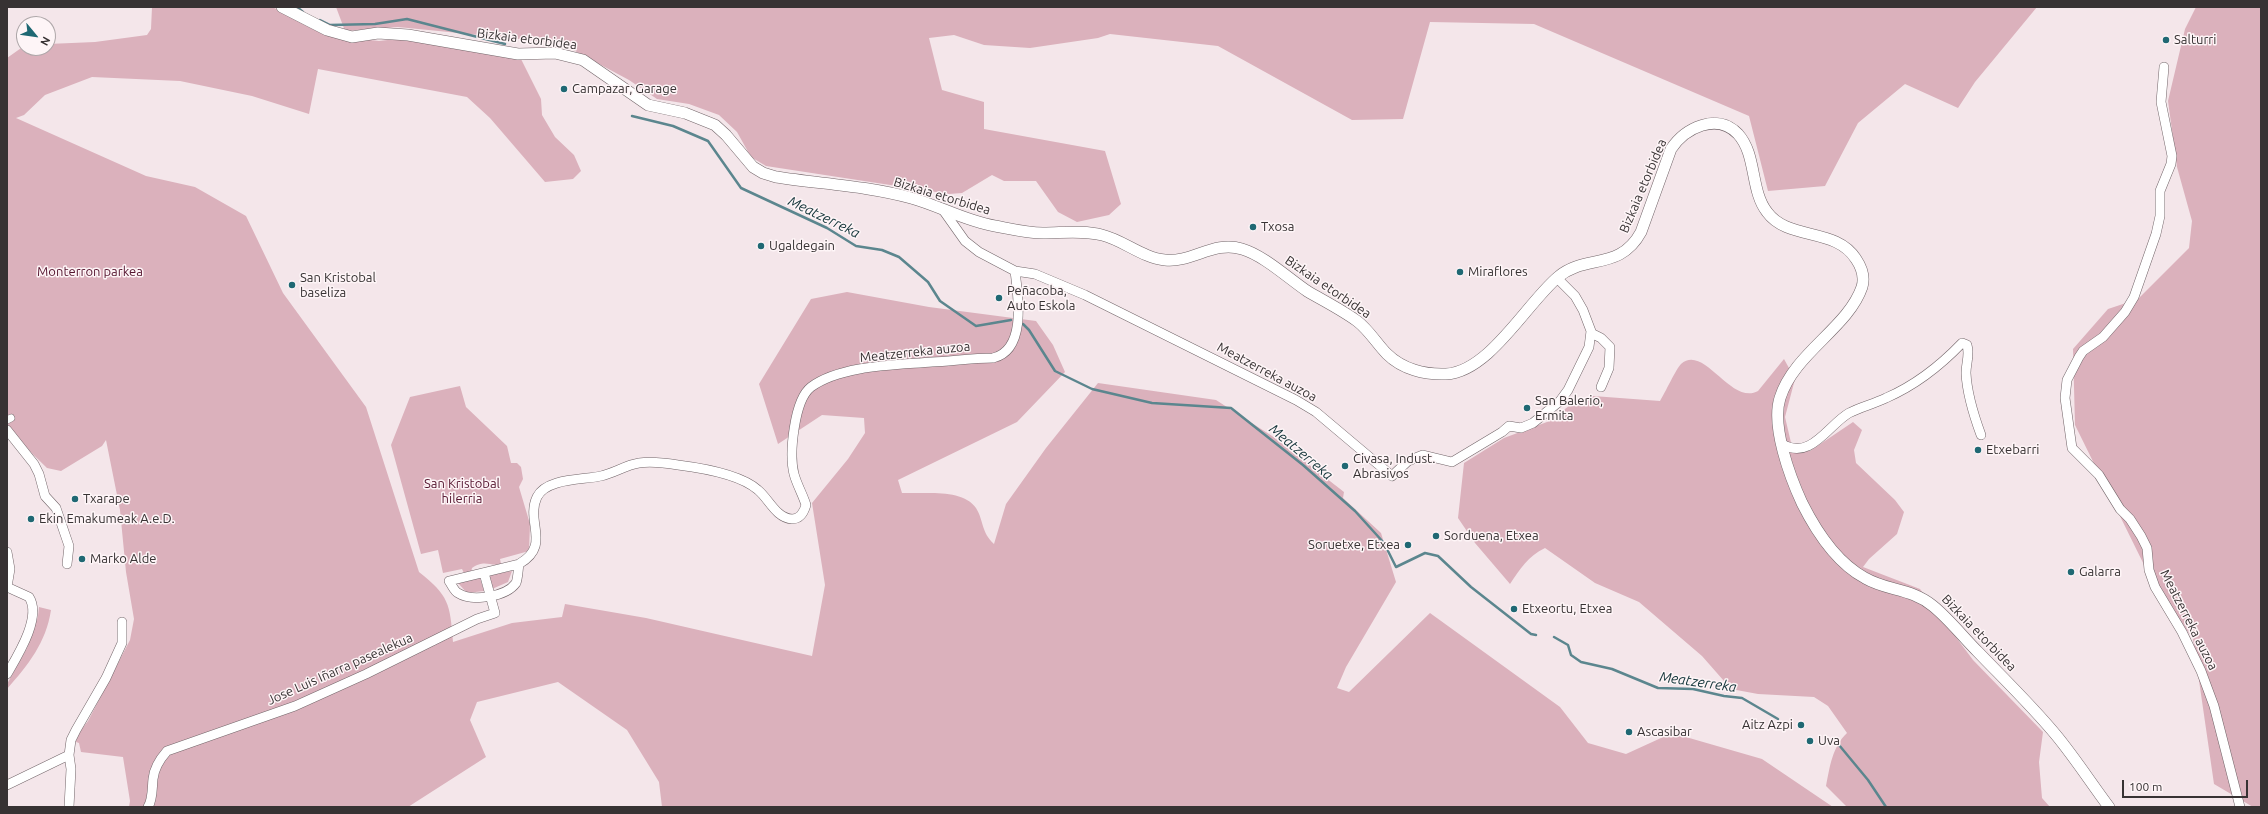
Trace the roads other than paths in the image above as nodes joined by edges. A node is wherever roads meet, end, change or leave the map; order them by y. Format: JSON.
{"nodes":[{"id":1,"x":282,"y":7,"type":"edge"},
{"id":2,"x":2164,"y":68,"type":"dead end"},
{"id":3,"x":943,"y":210,"type":"junction"},
{"id":4,"x":1015,"y":271,"type":"junction"},
{"id":5,"x":1557,"y":278,"type":"junction"},
{"id":6,"x":1591,"y":333,"type":"junction"},
{"id":7,"x":1601,"y":387,"type":"dead end"},
{"id":8,"x":7,"y":430,"type":"edge"},
{"id":9,"x":1981,"y":435,"type":"dead end"},
{"id":10,"x":1782,"y":444,"type":"junction"},
{"id":11,"x":7,"y":552,"type":"edge"},
{"id":12,"x":67,"y":564,"type":"dead end"},
{"id":13,"x":519,"y":564,"type":"junction"},
{"id":14,"x":484,"y":573,"type":"junction"},
{"id":15,"x":7,"y":587,"type":"edge"},
{"id":16,"x":491,"y":598,"type":"junction"},
{"id":17,"x":122,"y":622,"type":"dead end"},
{"id":18,"x":7,"y":674,"type":"edge"},
{"id":19,"x":69,"y":755,"type":"junction"},
{"id":20,"x":7,"y":785,"type":"edge"},
{"id":21,"x":69,"y":807,"type":"edge"},
{"id":22,"x":148,"y":807,"type":"edge"},
{"id":23,"x":2108,"y":807,"type":"edge"},
{"id":24,"x":2240,"y":807,"type":"edge"}],
"edges":[{"from":1,"to":3,"type":"street","name":"Bizkaia etorbidea"},
{"from":2,"to":24,"type":"street","name":"Meatzerreka auzoa"},
{"from":3,"to":4,"type":"street","name":"Meatzerreka auzoa"},
{"from":3,"to":5,"type":"street","name":"Bizkaia etorbidea"},
{"from":4,"to":6,"type":"street","name":"Meatzerreka auzoa"},
{"from":4,"to":13,"type":"street","name":"Meatzerreka auzoa"},
{"from":5,"to":6,"type":"street"},
{"from":5,"to":10,"type":"street","name":"Bizkaia etorbidea"},
{"from":6,"to":7,"type":"street"},
{"from":8,"to":12,"type":"street"},
{"from":9,"to":10,"type":"street"},
{"from":10,"to":23,"type":"street","name":"Bizkaia etorbidea"},
{"from":11,"to":15,"type":"street"},
{"from":13,"to":14,"type":"street"},
{"from":13,"to":16,"type":"street"},
{"from":14,"to":16,"type":"street"},
{"from":14,"to":16,"type":"street"},
{"from":15,"to":18,"type":"street"},
{"from":16,"to":22,"type":"street","name":"Jose Luis Iñarra pasealekua"},
{"from":17,"to":19,"type":"street"},
{"from":19,"to":20,"type":"street"},
{"from":19,"to":21,"type":"street"}]}
